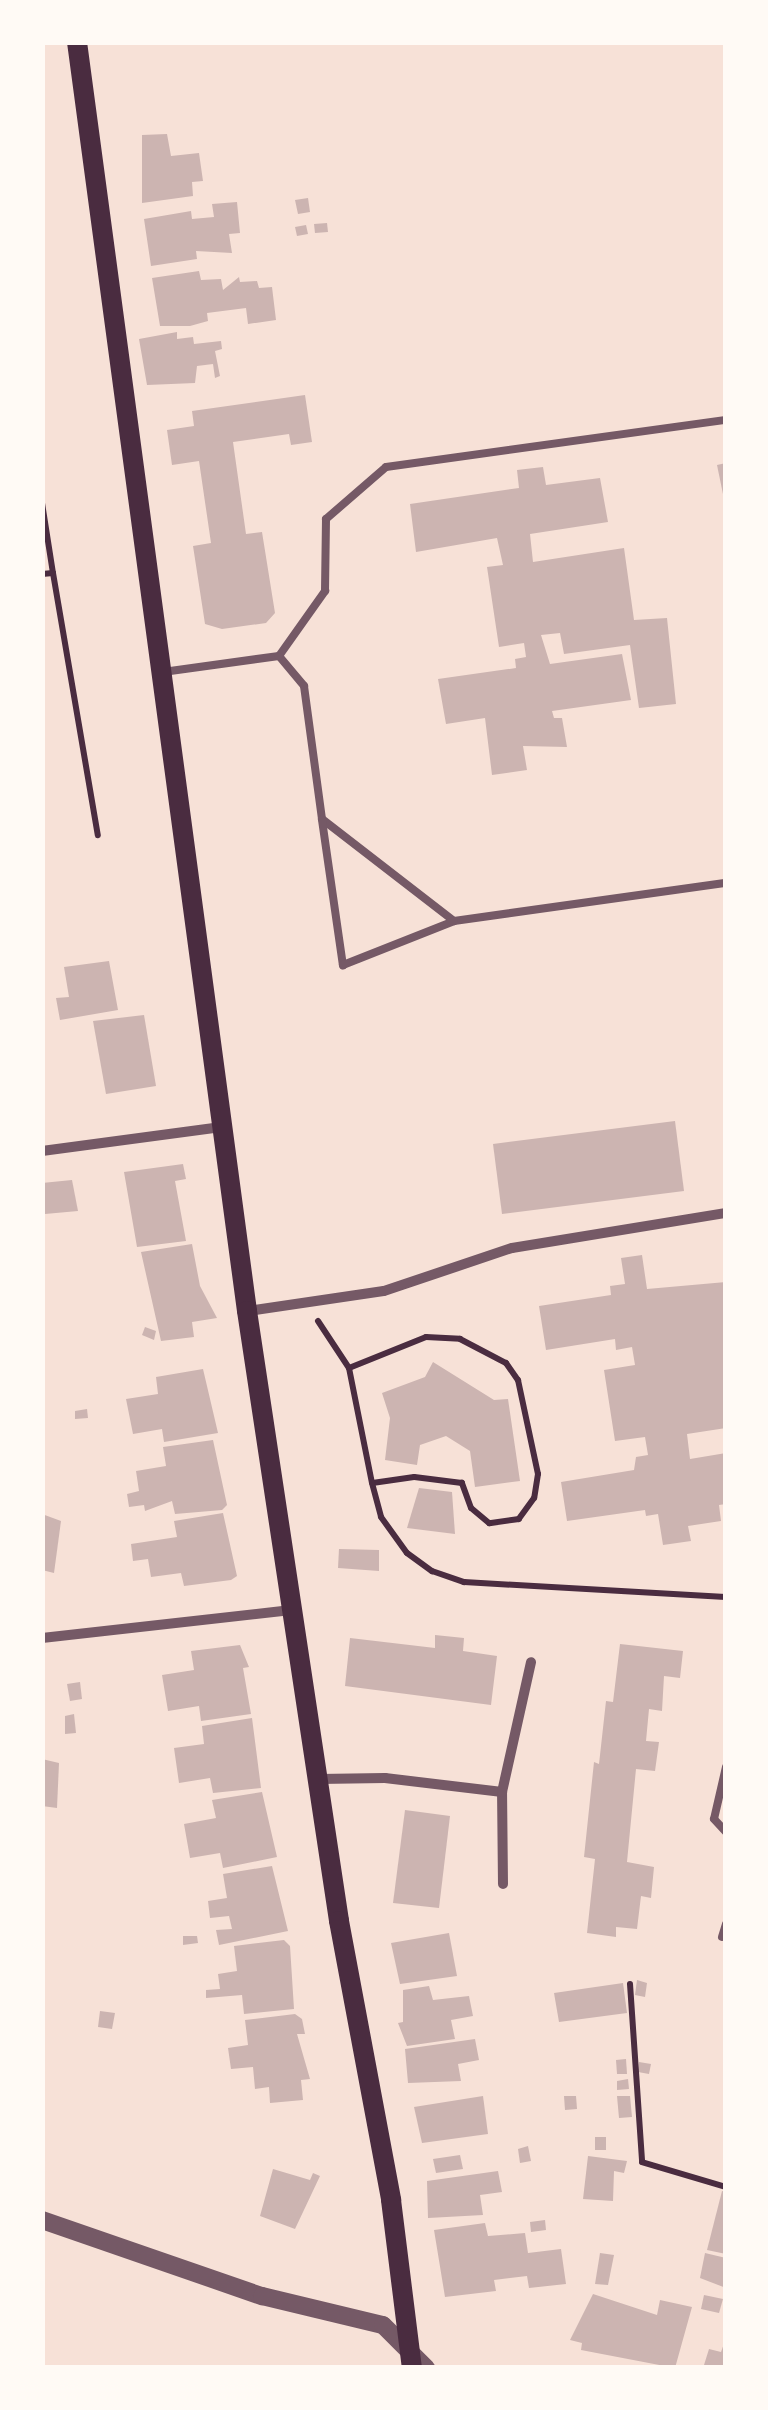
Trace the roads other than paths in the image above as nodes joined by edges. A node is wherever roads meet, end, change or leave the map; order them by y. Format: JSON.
{"nodes":[{"id":1,"x":77,"y":42,"type":"edge"},
{"id":2,"x":726,"y":420,"type":"edge"},
{"id":3,"x":279,"y":656,"type":"junction"},
{"id":4,"x":159,"y":673,"type":"junction"},
{"id":5,"x":322,"y":819,"type":"junction"},
{"id":6,"x":726,"y":884,"type":"edge"},
{"id":7,"x":454,"y":920,"type":"junction"},
{"id":8,"x":221,"y":1127,"type":"junction"},
{"id":9,"x":42,"y":1152,"type":"edge"},
{"id":10,"x":726,"y":1213,"type":"edge"},
{"id":11,"x":247,"y":1312,"type":"junction"},
{"id":12,"x":294,"y":1610,"type":"junction"},
{"id":13,"x":42,"y":1638,"type":"edge"},
{"id":14,"x":531,"y":1662,"type":"dead end"},
{"id":15,"x":726,"y":1767,"type":"edge"},
{"id":16,"x":319,"y":1779,"type":"junction"},
{"id":17,"x":502,"y":1792,"type":"junction"},
{"id":18,"x":726,"y":1832,"type":"edge"},
{"id":19,"x":503,"y":1884,"type":"dead end"},
{"id":20,"x":726,"y":1924,"type":"edge"},
{"id":21,"x":722,"y":1938,"type":"dead end"},
{"id":22,"x":42,"y":2220,"type":"edge"},
{"id":23,"x":416,"y":2363,"type":"edge"}],
"edges":[{"from":1,"to":4,"type":"main road"},
{"from":2,"to":3,"type":"lane"},
{"from":3,"to":4,"type":"lane"},
{"from":3,"to":5,"type":"lane"},
{"from":4,"to":8,"type":"main road"},
{"from":5,"to":7,"type":"lane"},
{"from":5,"to":7,"type":"lane"},
{"from":6,"to":7,"type":"lane"},
{"from":8,"to":9,"type":"street"},
{"from":8,"to":11,"type":"main road"},
{"from":10,"to":11,"type":"street"},
{"from":11,"to":12,"type":"main road"},
{"from":12,"to":13,"type":"street"},
{"from":12,"to":16,"type":"main road"},
{"from":14,"to":17,"type":"street"},
{"from":15,"to":18,"type":"lane"},
{"from":16,"to":17,"type":"street"},
{"from":16,"to":23,"type":"main road"},
{"from":17,"to":19,"type":"street"},
{"from":20,"to":21,"type":"lane"},
{"from":22,"to":23,"type":"street"}]}
